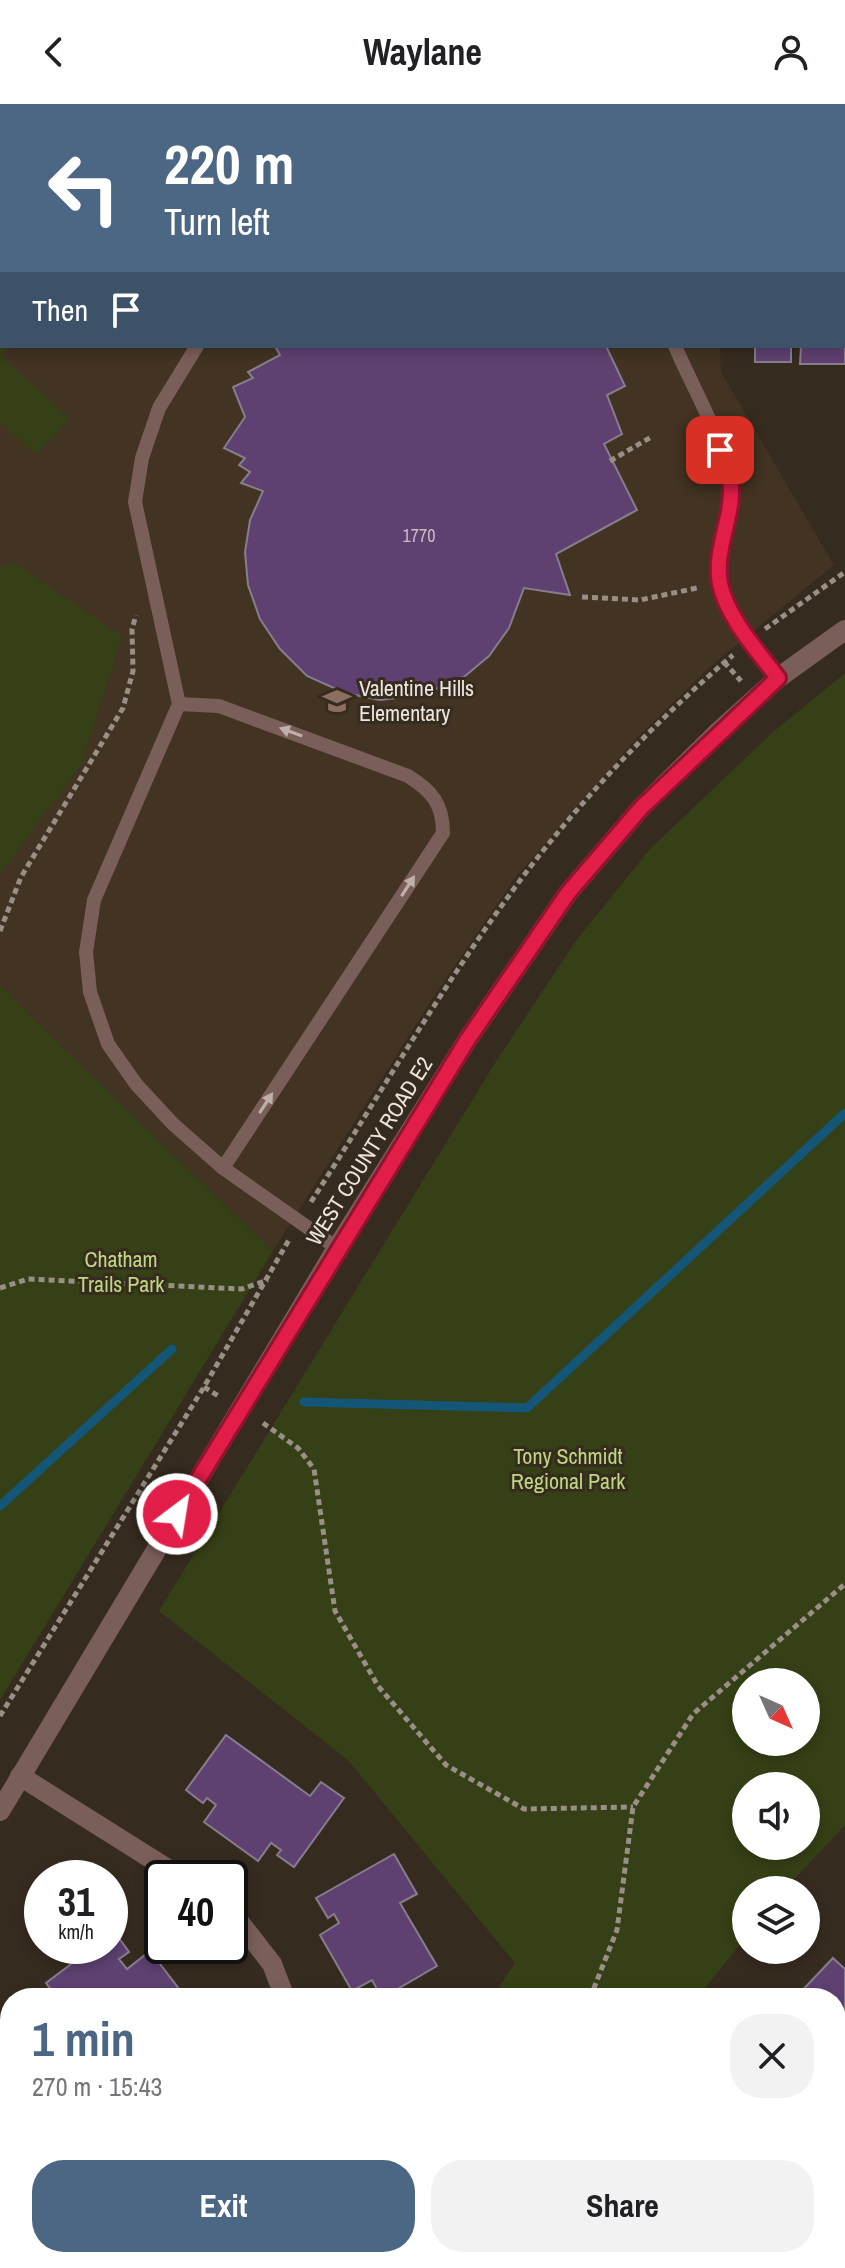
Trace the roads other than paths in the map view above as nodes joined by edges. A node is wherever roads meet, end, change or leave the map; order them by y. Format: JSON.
{"nodes":[{"id":1,"x":196,"y":348,"type":"edge"},
{"id":2,"x":676,"y":348,"type":"edge"},
{"id":3,"x":845,"y":630,"type":"edge"},
{"id":4,"x":778,"y":678,"type":"junction"},
{"id":5,"x":179,"y":704,"type":"junction"},
{"id":6,"x":223,"y":1168,"type":"junction"},
{"id":7,"x":337,"y":1248,"type":"junction"},
{"id":8,"x":20,"y":1776,"type":"junction"},
{"id":9,"x":0,"y":1811,"type":"edge"},
{"id":10,"x":153,"y":1860,"type":"edge"},
{"id":11,"x":248,"y":1933,"type":"edge"},
{"id":12,"x":281,"y":1988,"type":"edge"}],
"edges":[{"from":1,"to":5,"type":"lane"},
{"from":2,"to":4,"type":"lane"},
{"from":3,"to":4,"type":"street","name":"WEST COUNTY ROAD E2"},
{"from":4,"to":7,"type":"street","name":"WEST COUNTY ROAD E2"},
{"from":5,"to":6,"type":"lane"},
{"from":6,"to":5,"type":"lane","one_way":true},
{"from":6,"to":7,"type":"lane"},
{"from":7,"to":8,"type":"street","name":"WEST COUNTY ROAD E2"},
{"from":8,"to":9,"type":"street","name":"WEST COUNTY ROAD E2"},
{"from":8,"to":10,"type":"street"},
{"from":11,"to":12,"type":"street"}]}
